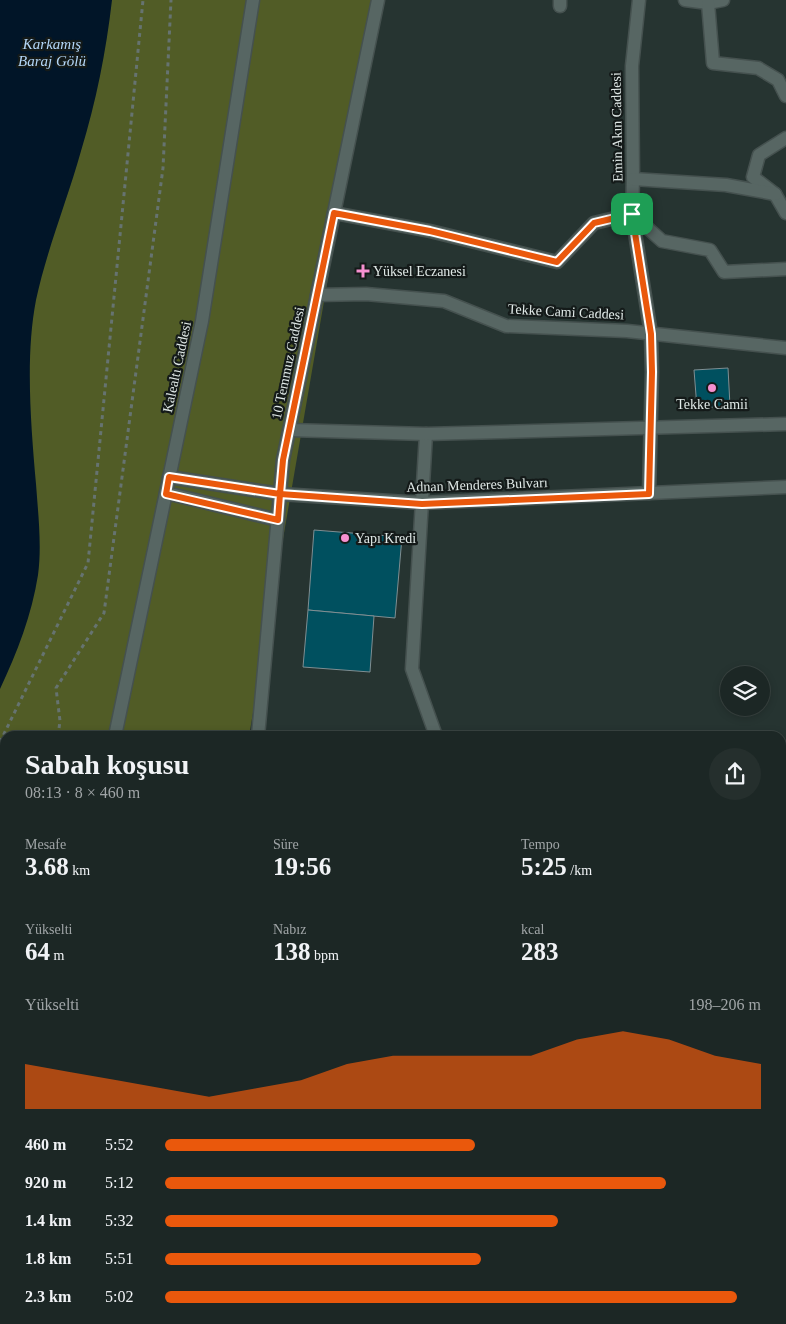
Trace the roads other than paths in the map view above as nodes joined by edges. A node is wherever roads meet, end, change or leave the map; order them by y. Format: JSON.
{"nodes":[{"id":1,"x":253,"y":0,"type":"edge"},
{"id":2,"x":378,"y":0,"type":"edge"},
{"id":3,"x":639,"y":0,"type":"edge"},
{"id":4,"x":685,"y":0,"type":"edge"},
{"id":5,"x":723,"y":0,"type":"edge"},
{"id":6,"x":708,"y":3,"type":"junction"},
{"id":7,"x":786,"y":96,"type":"edge"},
{"id":8,"x":786,"y":138,"type":"edge"},
{"id":9,"x":634,"y":179,"type":"junction"},
{"id":10,"x":775,"y":194,"type":"junction"},
{"id":11,"x":786,"y":212,"type":"edge"},
{"id":12,"x":334,"y":213,"type":"junction"},
{"id":13,"x":632,"y":214,"type":"junction"},
{"id":14,"x":786,"y":269,"type":"edge"},
{"id":15,"x":317,"y":295,"type":"junction"},
{"id":16,"x":651,"y":334,"type":"junction"},
{"id":17,"x":786,"y":348,"type":"edge"},
{"id":18,"x":786,"y":424,"type":"edge"},
{"id":19,"x":651,"y":428,"type":"junction"},
{"id":20,"x":290,"y":430,"type":"junction"},
{"id":21,"x":426,"y":434,"type":"junction"},
{"id":22,"x":169,"y":477,"type":"junction"},
{"id":23,"x":786,"y":487,"type":"edge"},
{"id":24,"x":166,"y":494,"type":"junction"},
{"id":25,"x":280,"y":494,"type":"junction"},
{"id":26,"x":649,"y":494,"type":"junction"},
{"id":27,"x":422,"y":504,"type":"junction"},
{"id":28,"x":278,"y":520,"type":"junction"},
{"id":29,"x":116,"y":731,"type":"edge"},
{"id":30,"x":258,"y":731,"type":"edge"},
{"id":31,"x":434,"y":731,"type":"edge"}],
"edges":[{"from":1,"to":22,"type":"street","name":"Kalealtı Caddesi"},
{"from":2,"to":12,"type":"street","name":"10 Temmuz Caddesi"},
{"from":3,"to":9,"type":"street","name":"Emin Akın Caddesi"},
{"from":4,"to":6,"type":"street"},
{"from":5,"to":6,"type":"street"},
{"from":6,"to":7,"type":"street"},
{"from":8,"to":10,"type":"street"},
{"from":9,"to":10,"type":"street"},
{"from":9,"to":13,"type":"street","name":"Emin Akın Caddesi"},
{"from":10,"to":11,"type":"street"},
{"from":12,"to":13,"type":"street"},
{"from":12,"to":15,"type":"street","name":"10 Temmuz Caddesi"},
{"from":13,"to":14,"type":"street"},
{"from":13,"to":16,"type":"street","name":"Emin Akın Caddesi"},
{"from":15,"to":16,"type":"street","name":"Tekke Cami Caddesi"},
{"from":15,"to":20,"type":"street","name":"10 Temmuz Caddesi"},
{"from":16,"to":17,"type":"street","name":"Tekke Cami Caddesi"},
{"from":16,"to":19,"type":"street","name":"Emin Akın Caddesi"},
{"from":18,"to":19,"type":"street"},
{"from":19,"to":21,"type":"street"},
{"from":19,"to":26,"type":"street","name":"Emin Akın Caddesi"},
{"from":20,"to":21,"type":"street"},
{"from":20,"to":25,"type":"street","name":"10 Temmuz Caddesi"},
{"from":21,"to":27,"type":"street"},
{"from":22,"to":24,"type":"street","name":"Kalealtı Caddesi"},
{"from":22,"to":25,"type":"street","name":"Adnan Menderes Bulvarı"},
{"from":23,"to":26,"type":"street","name":"Adnan Menderes Bulvarı"},
{"from":24,"to":28,"type":"street"},
{"from":24,"to":29,"type":"street","name":"Kalealtı Caddesi"},
{"from":25,"to":27,"type":"street","name":"Adnan Menderes Bulvarı"},
{"from":25,"to":28,"type":"street","name":"10 Temmuz Caddesi"},
{"from":26,"to":27,"type":"street","name":"Adnan Menderes Bulvarı"},
{"from":27,"to":31,"type":"street"},
{"from":28,"to":30,"type":"street","name":"10 Temmuz Caddesi"}]}
